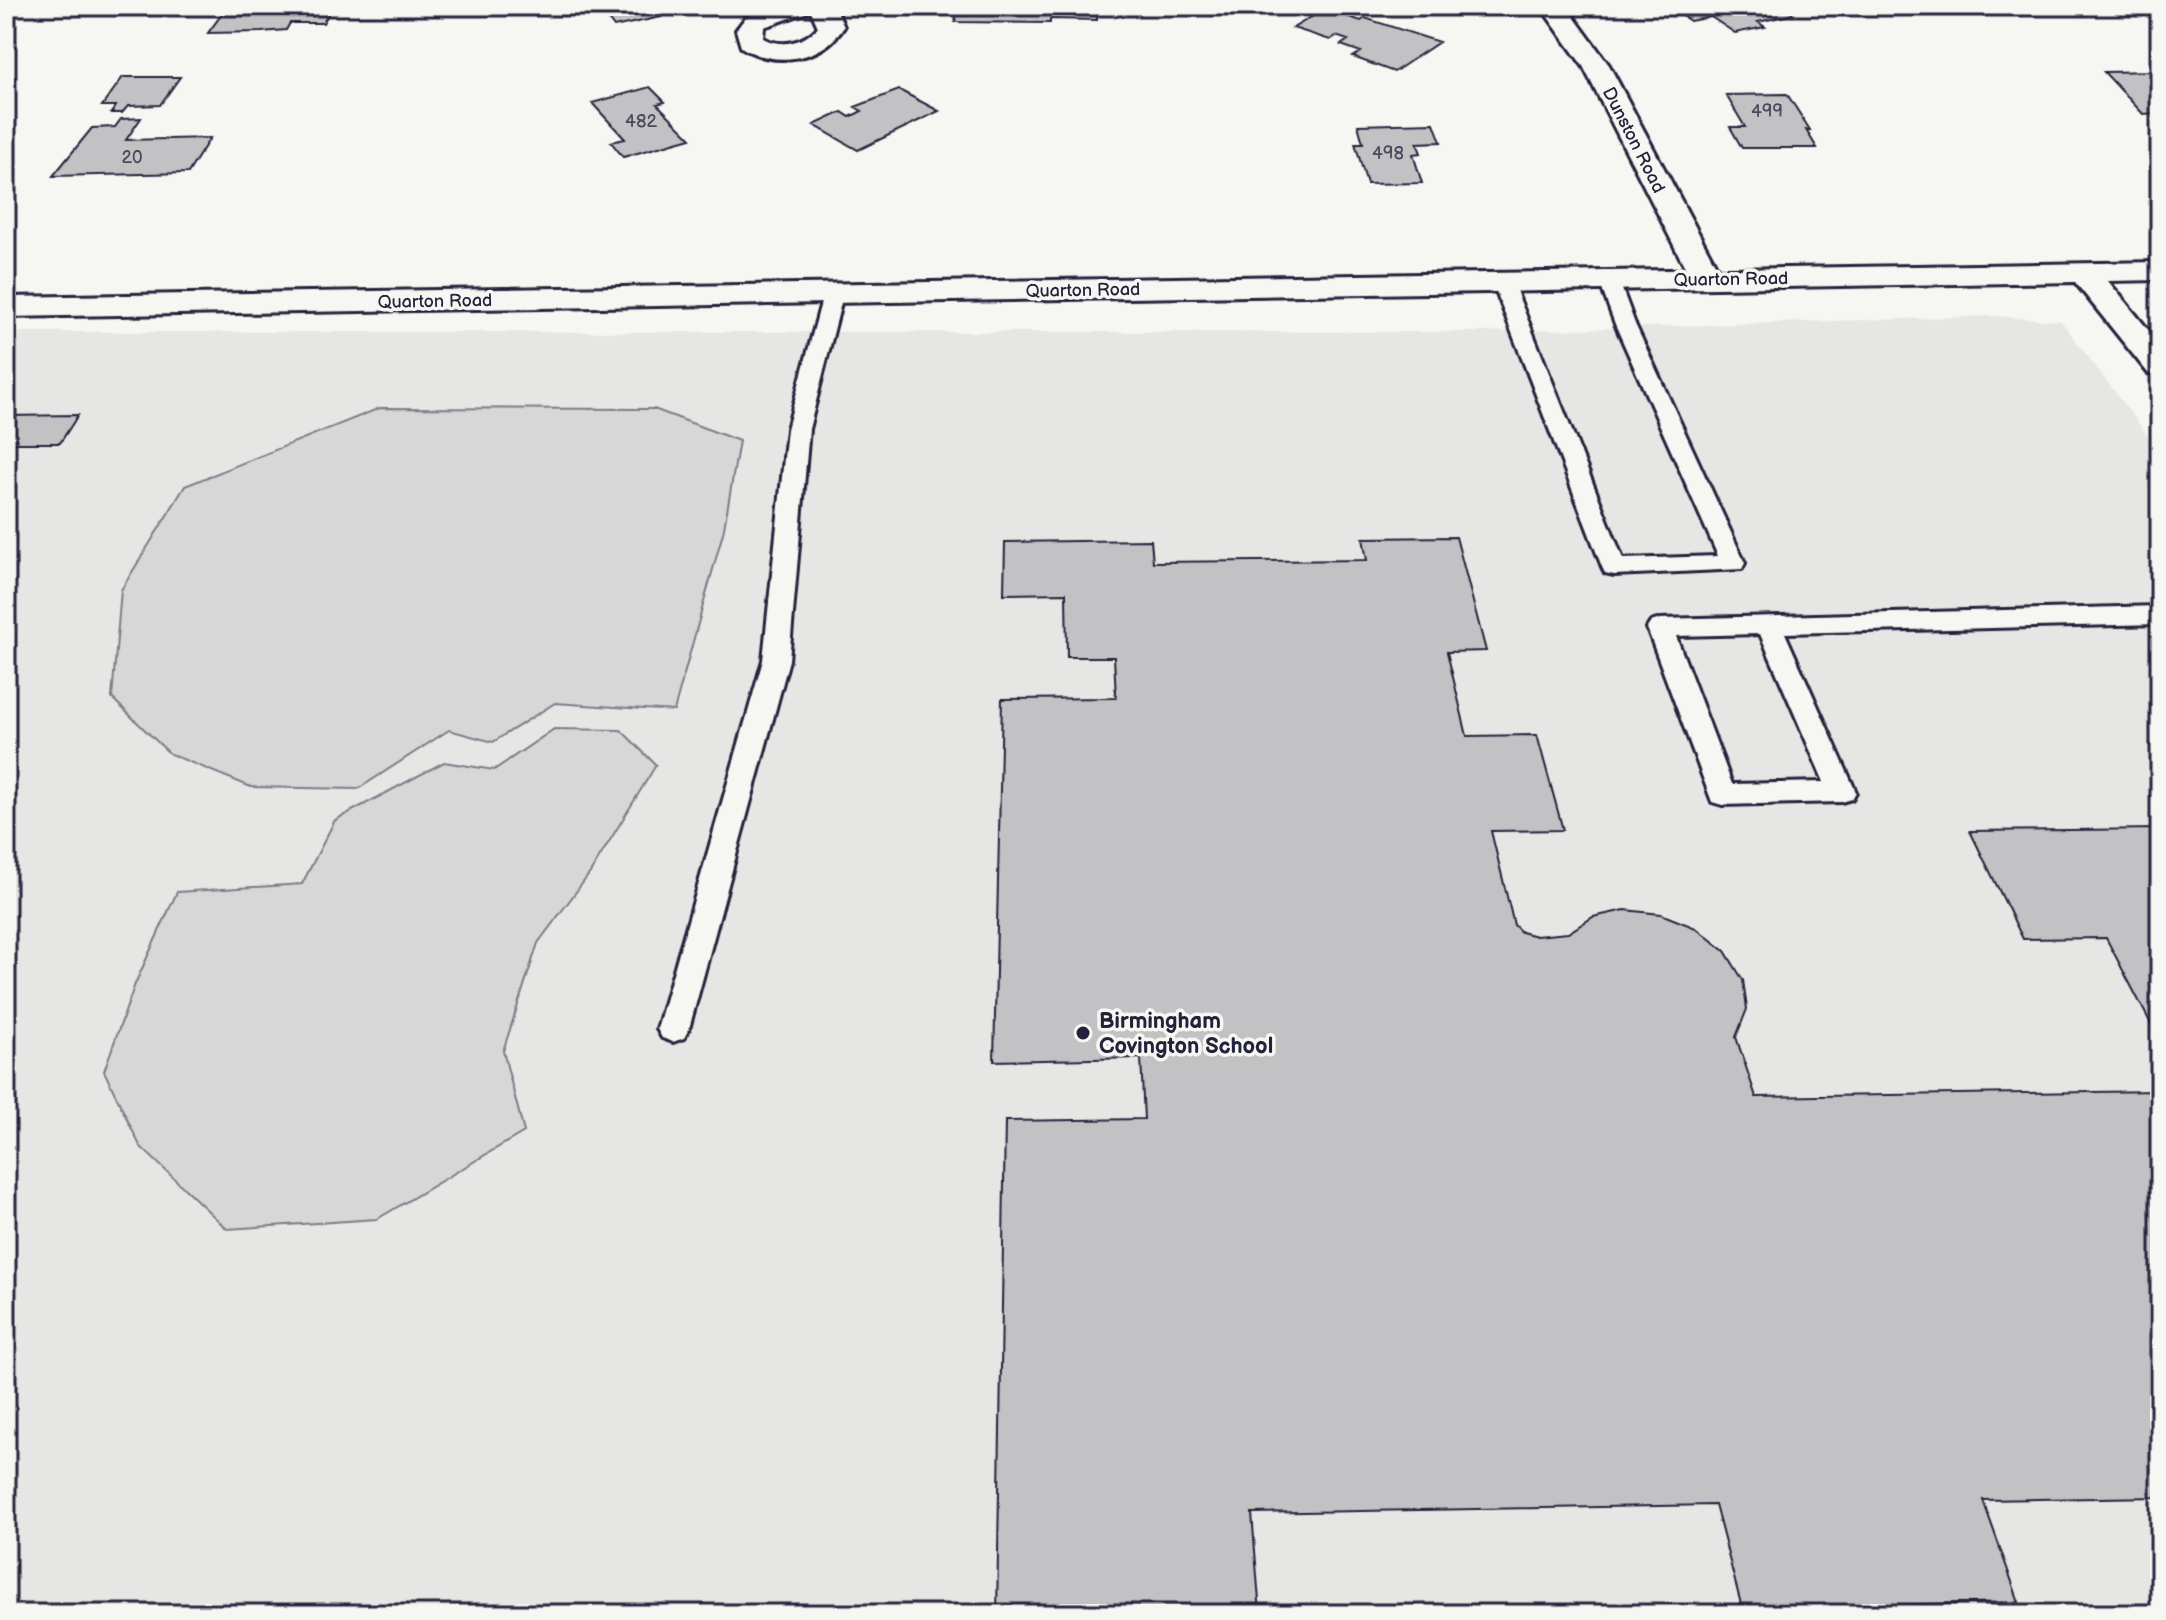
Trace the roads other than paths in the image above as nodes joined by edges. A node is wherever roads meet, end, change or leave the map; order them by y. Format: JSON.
{"nodes":[{"id":1,"x":802,"y":6,"type":"edge"},
{"id":2,"x":822,"y":6,"type":"edge"},
{"id":3,"x":1553,"y":6,"type":"edge"},
{"id":4,"x":2160,"y":271,"type":"edge"},
{"id":5,"x":2084,"y":272,"type":"junction"},
{"id":6,"x":1707,"y":279,"type":"junction"},
{"id":7,"x":1609,"y":281,"type":"junction"},
{"id":8,"x":1503,"y":283,"type":"junction"},
{"id":9,"x":833,"y":295,"type":"junction"},
{"id":10,"x":6,"y":307,"type":"edge"},
{"id":11,"x":2160,"y":366,"type":"edge"},
{"id":12,"x":2160,"y":615,"type":"edge"},
{"id":13,"x":1769,"y":626,"type":"junction"},
{"id":14,"x":673,"y":1029,"type":"dead end"}],
"edges":[{"from":1,"to":2,"type":"street"},
{"from":3,"to":6,"type":"street","name":"Dunston Road"},
{"from":4,"to":5,"type":"street","name":"Quarton Road"},
{"from":5,"to":6,"type":"street","name":"Quarton Road"},
{"from":5,"to":11,"type":"street"},
{"from":6,"to":7,"type":"street","name":"Quarton Road"},
{"from":7,"to":8,"type":"street","name":"Quarton Road"},
{"from":7,"to":8,"type":"lane"},
{"from":8,"to":9,"type":"street","name":"Quarton Road"},
{"from":9,"to":10,"type":"street","name":"Quarton Road"},
{"from":9,"to":14,"type":"lane"},
{"from":12,"to":13,"type":"lane"},
{"from":13,"to":13,"type":"lane"}]}
